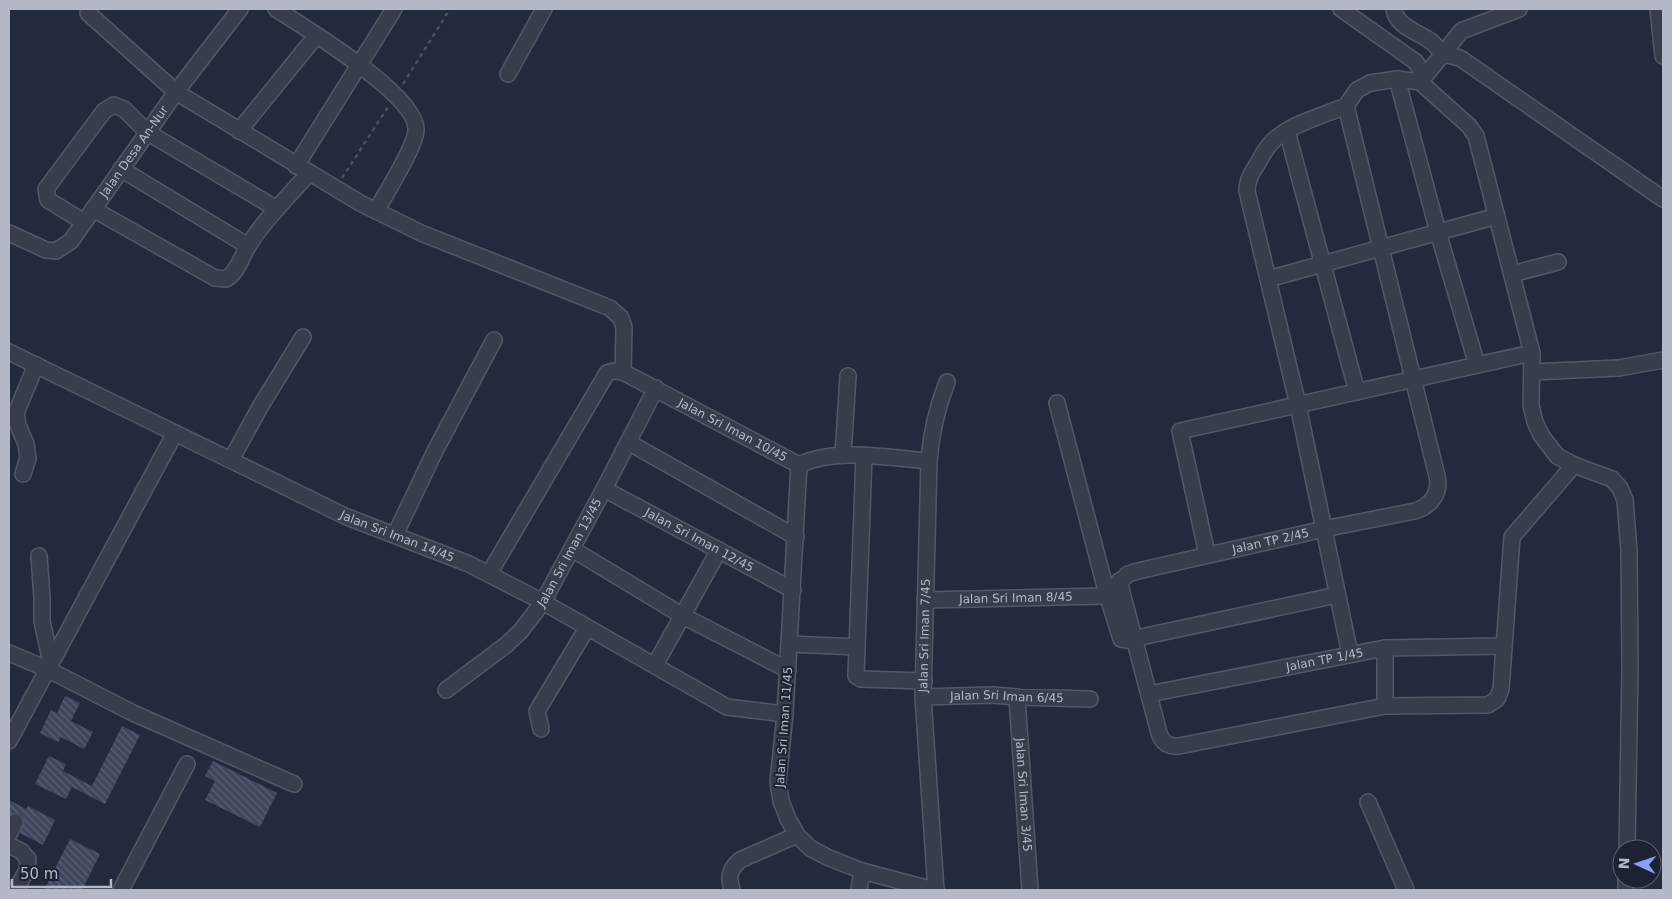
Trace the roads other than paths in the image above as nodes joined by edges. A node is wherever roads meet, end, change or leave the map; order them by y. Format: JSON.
{"nodes":[{"id":1,"x":240,"y":9,"type":"edge"},
{"id":2,"x":276,"y":9,"type":"edge"},
{"id":3,"x":394,"y":9,"type":"edge"},
{"id":4,"x":544,"y":9,"type":"edge"},
{"id":5,"x":1341,"y":9,"type":"edge"},
{"id":6,"x":1394,"y":9,"type":"edge"},
{"id":7,"x":1519,"y":9,"type":"edge"},
{"id":8,"x":1658,"y":9,"type":"edge"},
{"id":9,"x":88,"y":13,"type":"dead end"},
{"id":10,"x":316,"y":36,"type":"junction"},
{"id":11,"x":1443,"y":54,"type":"junction"},
{"id":12,"x":1663,"y":56,"type":"edge"},
{"id":13,"x":359,"y":64,"type":"junction"},
{"id":14,"x":508,"y":74,"type":"dead end"},
{"id":15,"x":1422,"y":79,"type":"junction"},
{"id":16,"x":1397,"y":80,"type":"junction"},
{"id":17,"x":176,"y":92,"type":"junction"},
{"id":18,"x":1346,"y":106,"type":"junction"},
{"id":19,"x":1287,"y":130,"type":"junction"},
{"id":20,"x":239,"y":131,"type":"junction"},
{"id":21,"x":147,"y":132,"type":"junction"},
{"id":22,"x":121,"y":169,"type":"junction"},
{"id":23,"x":303,"y":170,"type":"junction"},
{"id":24,"x":1663,"y":199,"type":"edge"},
{"id":25,"x":93,"y":209,"type":"junction"},
{"id":26,"x":277,"y":209,"type":"junction"},
{"id":27,"x":376,"y":211,"type":"junction"},
{"id":28,"x":1497,"y":216,"type":"junction"},
{"id":29,"x":84,"y":222,"type":"junction"},
{"id":30,"x":1438,"y":232,"type":"junction"},
{"id":31,"x":9,"y":233,"type":"edge"},
{"id":32,"x":248,"y":246,"type":"junction"},
{"id":33,"x":1382,"y":248,"type":"junction"},
{"id":34,"x":1558,"y":262,"type":"dead end"},
{"id":35,"x":1323,"y":264,"type":"junction"},
{"id":36,"x":1512,"y":274,"type":"junction"},
{"id":37,"x":1268,"y":279,"type":"junction"},
{"id":38,"x":304,"y":336,"type":"dead end"},
{"id":39,"x":494,"y":340,"type":"dead end"},
{"id":40,"x":9,"y":352,"type":"edge"},
{"id":41,"x":1532,"y":353,"type":"junction"},
{"id":42,"x":1663,"y":360,"type":"edge"},
{"id":43,"x":36,"y":365,"type":"junction"},
{"id":44,"x":1477,"y":365,"type":"junction"},
{"id":45,"x":623,"y":372,"type":"junction"},
{"id":46,"x":1532,"y":372,"type":"junction"},
{"id":47,"x":848,"y":376,"type":"dead end"},
{"id":48,"x":1414,"y":379,"type":"junction"},
{"id":49,"x":947,"y":382,"type":"dead end"},
{"id":50,"x":656,"y":388,"type":"junction"},
{"id":51,"x":1357,"y":392,"type":"junction"},
{"id":52,"x":1056,"y":403,"type":"dead end"},
{"id":53,"x":1298,"y":405,"type":"junction"},
{"id":54,"x":175,"y":433,"type":"junction"},
{"id":55,"x":628,"y":442,"type":"junction"},
{"id":56,"x":843,"y":455,"type":"junction"},
{"id":57,"x":864,"y":456,"type":"junction"},
{"id":58,"x":231,"y":460,"type":"junction"},
{"id":59,"x":929,"y":461,"type":"junction"},
{"id":60,"x":799,"y":465,"type":"junction"},
{"id":61,"x":1574,"y":466,"type":"junction"},
{"id":62,"x":23,"y":474,"type":"dead end"},
{"id":63,"x":604,"y":489,"type":"junction"},
{"id":64,"x":1324,"y":529,"type":"junction"},
{"id":65,"x":395,"y":535,"type":"junction"},
{"id":66,"x":796,"y":537,"type":"junction"},
{"id":67,"x":572,"y":549,"type":"junction"},
{"id":68,"x":719,"y":550,"type":"junction"},
{"id":69,"x":1207,"y":554,"type":"junction"},
{"id":70,"x":39,"y":556,"type":"dead end"},
{"id":71,"x":489,"y":574,"type":"junction"},
{"id":72,"x":1119,"y":581,"type":"junction"},
{"id":73,"x":793,"y":590,"type":"junction"},
{"id":74,"x":1107,"y":594,"type":"junction"},
{"id":75,"x":1337,"y":595,"type":"junction"},
{"id":76,"x":926,"y":600,"type":"junction"},
{"id":77,"x":543,"y":602,"type":"junction"},
{"id":78,"x":683,"y":616,"type":"junction"},
{"id":79,"x":587,"y":628,"type":"junction"},
{"id":80,"x":1133,"y":638,"type":"junction"},
{"id":81,"x":789,"y":644,"type":"junction"},
{"id":82,"x":1503,"y":646,"type":"junction"},
{"id":83,"x":857,"y":647,"type":"junction"},
{"id":84,"x":1385,"y":648,"type":"junction"},
{"id":85,"x":9,"y":653,"type":"edge"},
{"id":86,"x":1350,"y":654,"type":"junction"},
{"id":87,"x":49,"y":666,"type":"junction"},
{"id":88,"x":655,"y":666,"type":"junction"},
{"id":89,"x":788,"y":670,"type":"junction"},
{"id":90,"x":924,"y":681,"type":"junction"},
{"id":91,"x":446,"y":690,"type":"dead end"},
{"id":92,"x":1149,"y":694,"type":"junction"},
{"id":93,"x":923,"y":697,"type":"junction"},
{"id":94,"x":1017,"y":698,"type":"junction"},
{"id":95,"x":1090,"y":699,"type":"dead end"},
{"id":96,"x":1385,"y":706,"type":"junction"},
{"id":97,"x":785,"y":714,"type":"junction"},
{"id":98,"x":541,"y":729,"type":"dead end"},
{"id":99,"x":9,"y":741,"type":"edge"},
{"id":100,"x":187,"y":764,"type":"dead end"},
{"id":101,"x":294,"y":784,"type":"dead end"},
{"id":102,"x":1368,"y":802,"type":"dead end"},
{"id":103,"x":797,"y":835,"type":"junction"},
{"id":104,"x":1627,"y":839,"type":"edge"},
{"id":105,"x":9,"y":845,"type":"edge"},
{"id":106,"x":862,"y":871,"type":"junction"},
{"id":107,"x":917,"y":888,"type":"edge"},
{"id":108,"x":16,"y":890,"type":"edge"},
{"id":109,"x":121,"y":890,"type":"edge"},
{"id":110,"x":732,"y":890,"type":"edge"},
{"id":111,"x":859,"y":890,"type":"edge"},
{"id":112,"x":935,"y":890,"type":"edge"},
{"id":113,"x":1030,"y":890,"type":"edge"},
{"id":114,"x":1406,"y":890,"type":"edge"}],
"edges":[{"from":1,"to":17,"type":"street","name":"Jalan Desa An-Nur"},
{"from":2,"to":10,"type":"street"},
{"from":3,"to":13,"type":"street"},
{"from":4,"to":14,"type":"street"},
{"from":5,"to":15,"type":"street"},
{"from":6,"to":11,"type":"street"},
{"from":7,"to":11,"type":"street"},
{"from":8,"to":12,"type":"street"},
{"from":9,"to":17,"type":"street"},
{"from":10,"to":13,"type":"street"},
{"from":10,"to":20,"type":"street"},
{"from":11,"to":15,"type":"street"},
{"from":11,"to":24,"type":"street"},
{"from":13,"to":23,"type":"street"},
{"from":13,"to":27,"type":"street"},
{"from":15,"to":16,"type":"street"},
{"from":15,"to":28,"type":"street"},
{"from":16,"to":18,"type":"street"},
{"from":16,"to":30,"type":"street"},
{"from":17,"to":20,"type":"street"},
{"from":17,"to":21,"type":"street","name":"Jalan Desa An-Nur"},
{"from":18,"to":19,"type":"street"},
{"from":18,"to":33,"type":"street"},
{"from":19,"to":35,"type":"street"},
{"from":19,"to":37,"type":"street"},
{"from":20,"to":23,"type":"street"},
{"from":21,"to":22,"type":"street","name":"Jalan Desa An-Nur"},
{"from":21,"to":26,"type":"street"},
{"from":21,"to":29,"type":"street"},
{"from":22,"to":25,"type":"street","name":"Jalan Desa An-Nur"},
{"from":22,"to":32,"type":"street"},
{"from":23,"to":26,"type":"street"},
{"from":23,"to":27,"type":"street"},
{"from":25,"to":29,"type":"street","name":"Jalan Desa An-Nur"},
{"from":25,"to":32,"type":"street"},
{"from":26,"to":32,"type":"street"},
{"from":27,"to":45,"type":"street"},
{"from":28,"to":30,"type":"street"},
{"from":28,"to":36,"type":"street"},
{"from":29,"to":31,"type":"street","name":"Jalan Desa An-Nur"},
{"from":30,"to":33,"type":"street"},
{"from":30,"to":44,"type":"street"},
{"from":33,"to":35,"type":"street"},
{"from":33,"to":48,"type":"street"},
{"from":34,"to":36,"type":"street"},
{"from":35,"to":37,"type":"street"},
{"from":35,"to":51,"type":"street"},
{"from":36,"to":41,"type":"street"},
{"from":37,"to":53,"type":"street"},
{"from":38,"to":58,"type":"street"},
{"from":39,"to":65,"type":"street"},
{"from":40,"to":43,"type":"street","name":"Jalan Sri Iman 14/45"},
{"from":41,"to":44,"type":"street"},
{"from":41,"to":46,"type":"street"},
{"from":42,"to":46,"type":"street"},
{"from":43,"to":54,"type":"street","name":"Jalan Sri Iman 14/45"},
{"from":43,"to":62,"type":"street"},
{"from":44,"to":48,"type":"street"},
{"from":45,"to":50,"type":"street","name":"Jalan Sri Iman 10/45"},
{"from":45,"to":71,"type":"street"},
{"from":46,"to":61,"type":"street"},
{"from":47,"to":56,"type":"street"},
{"from":48,"to":51,"type":"street"},
{"from":48,"to":64,"type":"street","name":"Jalan TP 2/45"},
{"from":49,"to":59,"type":"street","name":"Jalan Sri Iman 7/45"},
{"from":50,"to":55,"type":"street","name":"Jalan Sri Iman 13/45"},
{"from":50,"to":60,"type":"street","name":"Jalan Sri Iman 10/45"},
{"from":51,"to":53,"type":"street"},
{"from":52,"to":74,"type":"street"},
{"from":53,"to":64,"type":"street"},
{"from":53,"to":69,"type":"street"},
{"from":54,"to":58,"type":"street","name":"Jalan Sri Iman 14/45"},
{"from":54,"to":87,"type":"street"},
{"from":55,"to":63,"type":"street","name":"Jalan Sri Iman 13/45"},
{"from":55,"to":66,"type":"street"},
{"from":56,"to":57,"type":"street","name":"Jalan Sri Iman 10/45"},
{"from":56,"to":60,"type":"street","name":"Jalan Sri Iman 10/45"},
{"from":57,"to":59,"type":"street","name":"Jalan Sri Iman 10/45"},
{"from":57,"to":83,"type":"street"},
{"from":58,"to":65,"type":"street","name":"Jalan Sri Iman 14/45"},
{"from":59,"to":76,"type":"street","name":"Jalan Sri Iman 7/45"},
{"from":60,"to":66,"type":"street","name":"Jalan Sri Iman 11/45"},
{"from":61,"to":82,"type":"street"},
{"from":61,"to":104,"type":"street"},
{"from":63,"to":67,"type":"street","name":"Jalan Sri Iman 13/45"},
{"from":63,"to":68,"type":"street","name":"Jalan Sri Iman 12/45"},
{"from":64,"to":69,"type":"street","name":"Jalan TP 2/45"},
{"from":64,"to":75,"type":"street"},
{"from":65,"to":71,"type":"street","name":"Jalan Sri Iman 14/45"},
{"from":66,"to":73,"type":"street","name":"Jalan Sri Iman 11/45"},
{"from":67,"to":77,"type":"street","name":"Jalan Sri Iman 13/45"},
{"from":67,"to":78,"type":"street"},
{"from":68,"to":73,"type":"street","name":"Jalan Sri Iman 12/45"},
{"from":68,"to":78,"type":"street"},
{"from":69,"to":72,"type":"street","name":"Jalan TP 2/45"},
{"from":70,"to":87,"type":"street"},
{"from":71,"to":77,"type":"street","name":"Jalan Sri Iman 14/45"},
{"from":72,"to":74,"type":"street","name":"Jalan TP 2/45"},
{"from":72,"to":80,"type":"street"},
{"from":73,"to":81,"type":"street","name":"Jalan Sri Iman 11/45"},
{"from":74,"to":76,"type":"street","name":"Jalan Sri Iman 8/45"},
{"from":74,"to":80,"type":"street"},
{"from":75,"to":80,"type":"street"},
{"from":75,"to":86,"type":"street"},
{"from":76,"to":90,"type":"street","name":"Jalan Sri Iman 7/45"},
{"from":77,"to":79,"type":"street","name":"Jalan Sri Iman 14/45"},
{"from":77,"to":91,"type":"street","name":"Jalan Sri Iman 13/45"},
{"from":78,"to":88,"type":"street"},
{"from":78,"to":89,"type":"street"},
{"from":79,"to":88,"type":"street","name":"Jalan Sri Iman 14/45"},
{"from":79,"to":98,"type":"street"},
{"from":80,"to":92,"type":"street"},
{"from":81,"to":83,"type":"street"},
{"from":81,"to":89,"type":"street","name":"Jalan Sri Iman 11/45"},
{"from":82,"to":84,"type":"street","name":"Jalan TP 1/45"},
{"from":82,"to":96,"type":"street"},
{"from":83,"to":90,"type":"street"},
{"from":84,"to":86,"type":"street","name":"Jalan TP 1/45"},
{"from":84,"to":96,"type":"street"},
{"from":85,"to":87,"type":"street"},
{"from":86,"to":92,"type":"street","name":"Jalan TP 1/45"},
{"from":87,"to":99,"type":"street"},
{"from":87,"to":101,"type":"street"},
{"from":88,"to":97,"type":"street","name":"Jalan Sri Iman 14/45"},
{"from":89,"to":97,"type":"street","name":"Jalan Sri Iman 11/45"},
{"from":90,"to":93,"type":"street","name":"Jalan Sri Iman 7/45"},
{"from":92,"to":96,"type":"street"},
{"from":93,"to":94,"type":"street","name":"Jalan Sri Iman 6/45"},
{"from":93,"to":112,"type":"street","name":"Jalan Sri Iman 7/45"},
{"from":94,"to":95,"type":"street","name":"Jalan Sri Iman 6/45"},
{"from":94,"to":113,"type":"street","name":"Jalan Sri Iman 3/45"},
{"from":97,"to":103,"type":"street","name":"Jalan Sri Iman 11/45"},
{"from":100,"to":109,"type":"street"},
{"from":102,"to":114,"type":"street"},
{"from":103,"to":106,"type":"street","name":"Jalan Sri Iman 11/45"},
{"from":103,"to":110,"type":"street"},
{"from":105,"to":108,"type":"street"},
{"from":106,"to":107,"type":"street","name":"Jalan Sri Iman 11/45"},
{"from":106,"to":111,"type":"street"},
{"from":107,"to":112,"type":"street","name":"Jalan Sri Iman 11/45"}]}
